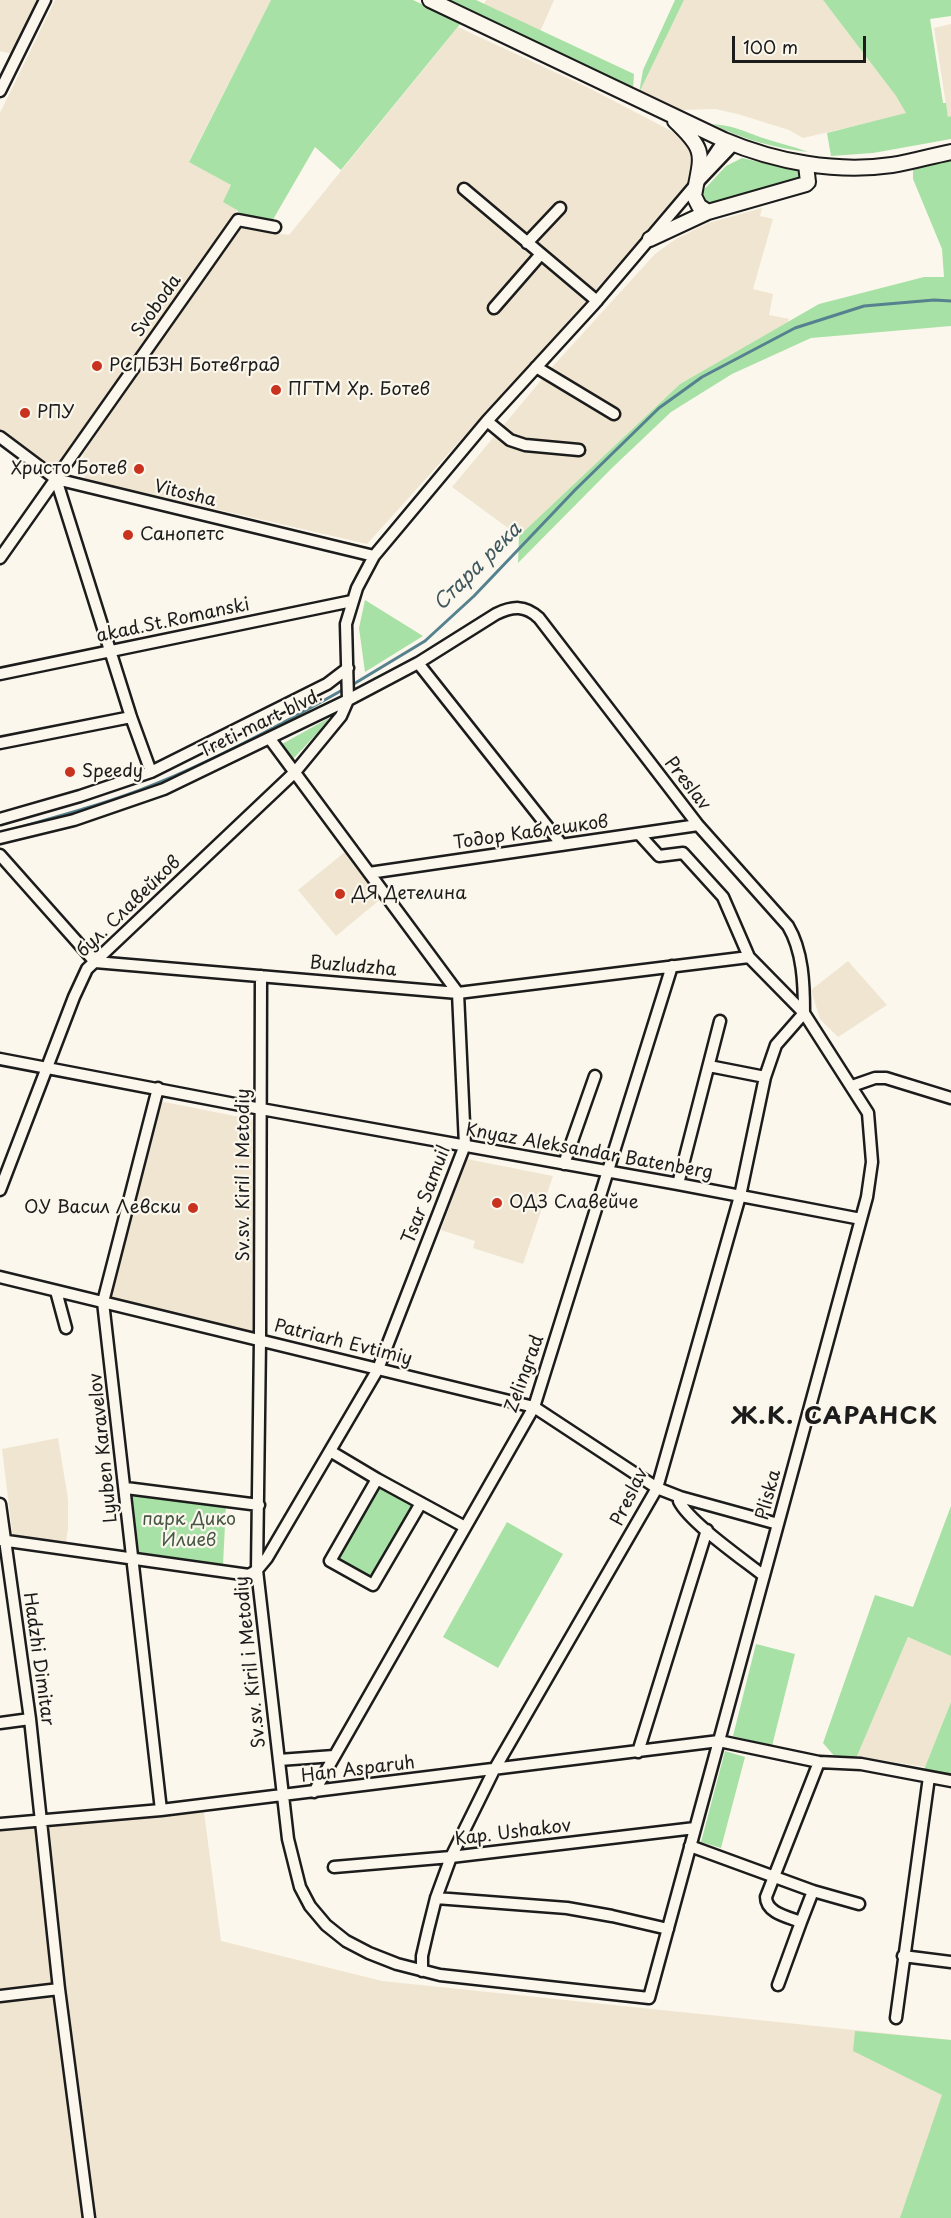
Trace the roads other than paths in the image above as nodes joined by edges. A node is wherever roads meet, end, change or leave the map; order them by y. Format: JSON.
{"nodes":[{"id":1,"x":45,"y":0,"type":"edge"},
{"id":2,"x":430,"y":0,"type":"edge"},
{"id":3,"x":0,"y":92,"type":"edge"},
{"id":4,"x":665,"y":111,"type":"junction"},
{"id":5,"x":729,"y":142,"type":"junction"},
{"id":6,"x":951,"y":152,"type":"edge"},
{"id":7,"x":806,"y":165,"type":"junction"},
{"id":8,"x":696,"y":184,"type":"junction"},
{"id":9,"x":464,"y":189,"type":"dead end"},
{"id":10,"x":560,"y":208,"type":"dead end"},
{"id":11,"x":708,"y":212,"type":"junction"},
{"id":12,"x":275,"y":227,"type":"dead end"},
{"id":13,"x":650,"y":239,"type":"junction"},
{"id":14,"x":527,"y":243,"type":"junction"},
{"id":15,"x":541,"y":254,"type":"junction"},
{"id":16,"x":597,"y":301,"type":"junction"},
{"id":17,"x":494,"y":308,"type":"dead end"},
{"id":18,"x":536,"y":367,"type":"junction"},
{"id":19,"x":614,"y":414,"type":"dead end"},
{"id":20,"x":487,"y":421,"type":"junction"},
{"id":21,"x":0,"y":437,"type":"edge"},
{"id":22,"x":579,"y":450,"type":"dead end"},
{"id":23,"x":56,"y":479,"type":"junction"},
{"id":24,"x":6,"y":541,"type":"edge"},
{"id":25,"x":374,"y":556,"type":"junction"},
{"id":26,"x":0,"y":558,"type":"edge"},
{"id":27,"x":352,"y":601,"type":"junction"},
{"id":28,"x":521,"y":607,"type":"joint"},
{"id":29,"x":110,"y":651,"type":"junction"},
{"id":30,"x":418,"y":663,"type":"junction"},
{"id":31,"x":0,"y":674,"type":"edge"},
{"id":32,"x":348,"y":674,"type":"junction"},
{"id":33,"x":348,"y":696,"type":"junction"},
{"id":34,"x":131,"y":717,"type":"junction"},
{"id":35,"x":270,"y":739,"type":"junction"},
{"id":36,"x":0,"y":743,"type":"edge"},
{"id":37,"x":151,"y":772,"type":"junction"},
{"id":38,"x":295,"y":772,"type":"junction"},
{"id":39,"x":0,"y":819,"type":"edge"},
{"id":40,"x":698,"y":825,"type":"junction"},
{"id":41,"x":639,"y":834,"type":"junction"},
{"id":42,"x":0,"y":838,"type":"edge"},
{"id":43,"x":562,"y":845,"type":"junction"},
{"id":44,"x":0,"y":855,"type":"edge"},
{"id":45,"x":369,"y":873,"type":"junction"},
{"id":46,"x":749,"y":957,"type":"junction"},
{"id":47,"x":95,"y":962,"type":"junction"},
{"id":48,"x":672,"y":966,"type":"junction"},
{"id":49,"x":261,"y":976,"type":"junction"},
{"id":50,"x":458,"y":993,"type":"junction"},
{"id":51,"x":804,"y":1013,"type":"junction"},
{"id":52,"x":720,"y":1021,"type":"dead end"},
{"id":53,"x":0,"y":1059,"type":"edge"},
{"id":54,"x":709,"y":1066,"type":"junction"},
{"id":55,"x":46,"y":1067,"type":"junction"},
{"id":56,"x":595,"y":1076,"type":"dead end"},
{"id":57,"x":765,"y":1077,"type":"junction"},
{"id":58,"x":852,"y":1086,"type":"junction"},
{"id":59,"x":158,"y":1088,"type":"junction"},
{"id":60,"x":951,"y":1098,"type":"edge"},
{"id":61,"x":261,"y":1109,"type":"junction"},
{"id":62,"x":465,"y":1145,"type":"junction"},
{"id":63,"x":564,"y":1164,"type":"junction"},
{"id":64,"x":607,"y":1172,"type":"junction"},
{"id":65,"x":678,"y":1184,"type":"junction"},
{"id":66,"x":0,"y":1190,"type":"edge"},
{"id":67,"x":740,"y":1196,"type":"junction"},
{"id":68,"x":861,"y":1219,"type":"junction"},
{"id":69,"x":0,"y":1277,"type":"edge"},
{"id":70,"x":56,"y":1291,"type":"junction"},
{"id":71,"x":103,"y":1302,"type":"junction"},
{"id":72,"x":66,"y":1328,"type":"dead end"},
{"id":73,"x":260,"y":1340,"type":"junction"},
{"id":74,"x":378,"y":1369,"type":"junction"},
{"id":75,"x":534,"y":1407,"type":"junction"},
{"id":76,"x":330,"y":1451,"type":"junction"},
{"id":77,"x":377,"y":1479,"type":"junction"},
{"id":78,"x":126,"y":1488,"type":"junction"},
{"id":79,"x":657,"y":1488,"type":"junction"},
{"id":80,"x":680,"y":1497,"type":"junction"},
{"id":81,"x":421,"y":1503,"type":"junction"},
{"id":82,"x":0,"y":1504,"type":"edge"},
{"id":83,"x":259,"y":1505,"type":"junction"},
{"id":84,"x":778,"y":1524,"type":"junction"},
{"id":85,"x":465,"y":1527,"type":"junction"},
{"id":86,"x":707,"y":1530,"type":"junction"},
{"id":87,"x":2,"y":1540,"type":"edge"},
{"id":88,"x":132,"y":1558,"type":"junction"},
{"id":89,"x":257,"y":1570,"type":"junction"},
{"id":90,"x":764,"y":1576,"type":"junction"},
{"id":91,"x":30,"y":1719,"type":"junction"},
{"id":92,"x":0,"y":1723,"type":"edge"},
{"id":93,"x":719,"y":1741,"type":"junction"},
{"id":94,"x":638,"y":1752,"type":"junction"},
{"id":95,"x":334,"y":1756,"type":"junction"},
{"id":96,"x":279,"y":1760,"type":"junction"},
{"id":97,"x":819,"y":1762,"type":"junction"},
{"id":98,"x":494,"y":1770,"type":"junction"},
{"id":99,"x":929,"y":1777,"type":"junction"},
{"id":100,"x":951,"y":1781,"type":"edge"},
{"id":101,"x":314,"y":1792,"type":"junction"},
{"id":102,"x":283,"y":1795,"type":"junction"},
{"id":103,"x":161,"y":1810,"type":"junction"},
{"id":104,"x":39,"y":1820,"type":"junction"},
{"id":105,"x":0,"y":1824,"type":"edge"},
{"id":106,"x":695,"y":1828,"type":"junction"},
{"id":107,"x":690,"y":1846,"type":"junction"},
{"id":108,"x":451,"y":1857,"type":"junction"},
{"id":109,"x":334,"y":1867,"type":"dead end"},
{"id":110,"x":774,"y":1875,"type":"junction"},
{"id":111,"x":813,"y":1891,"type":"junction"},
{"id":112,"x":436,"y":1898,"type":"junction"},
{"id":113,"x":859,"y":1904,"type":"dead end"},
{"id":114,"x":801,"y":1922,"type":"junction"},
{"id":115,"x":668,"y":1929,"type":"junction"},
{"id":116,"x":903,"y":1956,"type":"junction"},
{"id":117,"x":951,"y":1962,"type":"edge"},
{"id":118,"x":422,"y":1971,"type":"junction"},
{"id":119,"x":778,"y":1986,"type":"dead end"},
{"id":120,"x":59,"y":1989,"type":"junction"},
{"id":121,"x":0,"y":1996,"type":"edge"},
{"id":122,"x":649,"y":1998,"type":"joint"},
{"id":123,"x":896,"y":2018,"type":"dead end"},
{"id":124,"x":89,"y":2218,"type":"edge"}],
"edges":[{"from":1,"to":3,"type":"street"},
{"from":2,"to":4,"type":"main road"},
{"from":4,"to":5,"type":"main road"},
{"from":4,"to":8,"type":"main road"},
{"from":5,"to":7,"type":"main road"},
{"from":5,"to":8,"type":"street"},
{"from":6,"to":7,"type":"main road"},
{"from":7,"to":11,"type":"main road"},
{"from":8,"to":11,"type":"main road"},
{"from":8,"to":13,"type":"street"},
{"from":9,"to":14,"type":"street"},
{"from":10,"to":14,"type":"street"},
{"from":11,"to":13,"type":"main road"},
{"from":12,"to":23,"type":"street","name":"Svoboda"},
{"from":13,"to":16,"type":"street"},
{"from":14,"to":15,"type":"street"},
{"from":15,"to":16,"type":"street"},
{"from":15,"to":17,"type":"street"},
{"from":16,"to":18,"type":"street"},
{"from":18,"to":19,"type":"street"},
{"from":18,"to":20,"type":"street"},
{"from":20,"to":22,"type":"street"},
{"from":20,"to":25,"type":"street"},
{"from":21,"to":23,"type":"street","name":"Vitosha"},
{"from":23,"to":24,"type":"street","name":"Svoboda"},
{"from":23,"to":25,"type":"street","name":"Vitosha"},
{"from":23,"to":29,"type":"street"},
{"from":24,"to":26,"type":"street","name":"Svoboda"},
{"from":25,"to":27,"type":"street"},
{"from":27,"to":29,"type":"street","name":"akad.St.Romanski"},
{"from":27,"to":32,"type":"street"},
{"from":28,"to":30,"type":"street","name":"Treti mart blvd."},
{"from":28,"to":40,"type":"street","name":"Preslav"},
{"from":29,"to":31,"type":"street","name":"akad.St.Romanski"},
{"from":29,"to":34,"type":"street"},
{"from":30,"to":33,"type":"street","name":"Treti mart blvd."},
{"from":30,"to":43,"type":"street"},
{"from":32,"to":33,"type":"street"},
{"from":32,"to":37,"type":"street","name":"Treti mart blvd."},
{"from":33,"to":35,"type":"street","name":"Treti mart blvd."},
{"from":33,"to":38,"type":"street","name":"бул. Славейков"},
{"from":34,"to":36,"type":"street"},
{"from":34,"to":37,"type":"street"},
{"from":35,"to":38,"type":"street"},
{"from":35,"to":42,"type":"street","name":"Treti mart blvd."},
{"from":37,"to":39,"type":"street","name":"Treti mart blvd."},
{"from":38,"to":45,"type":"street"},
{"from":38,"to":47,"type":"street","name":"бул. Славейков"},
{"from":40,"to":41,"type":"street","name":"Тодор Каблешков"},
{"from":40,"to":51,"type":"street","name":"Preslav"},
{"from":41,"to":43,"type":"street","name":"Тодор Каблешков"},
{"from":41,"to":46,"type":"street"},
{"from":43,"to":45,"type":"street","name":"Тодор Каблешков"},
{"from":44,"to":47,"type":"street"},
{"from":45,"to":50,"type":"street"},
{"from":46,"to":48,"type":"street","name":"Buzludzha"},
{"from":46,"to":51,"type":"street","name":"Pliska"},
{"from":47,"to":49,"type":"street","name":"Buzludzha"},
{"from":47,"to":55,"type":"street","name":"бул. Славейков"},
{"from":48,"to":50,"type":"street","name":"Buzludzha"},
{"from":48,"to":64,"type":"street","name":"Zelingrad"},
{"from":49,"to":50,"type":"street","name":"Buzludzha"},
{"from":49,"to":61,"type":"street","name":"Sv.sv. Kiril i Metodiy"},
{"from":50,"to":62,"type":"street","name":"Tsar Samuil"},
{"from":51,"to":57,"type":"street","name":"Preslav"},
{"from":51,"to":58,"type":"street","name":"Pliska"},
{"from":52,"to":54,"type":"street"},
{"from":53,"to":55,"type":"street","name":"Knyaz Aleksandar Batenberg"},
{"from":54,"to":57,"type":"street"},
{"from":54,"to":65,"type":"street"},
{"from":55,"to":59,"type":"street","name":"Knyaz Aleksandar Batenberg"},
{"from":55,"to":66,"type":"street","name":"бул. Славейков"},
{"from":56,"to":63,"type":"street"},
{"from":57,"to":67,"type":"street","name":"Preslav"},
{"from":58,"to":60,"type":"street"},
{"from":58,"to":68,"type":"street","name":"Pliska"},
{"from":59,"to":61,"type":"street","name":"Knyaz Aleksandar Batenberg"},
{"from":59,"to":71,"type":"street","name":"Lyuben Karavelov"},
{"from":61,"to":62,"type":"street","name":"Knyaz Aleksandar Batenberg"},
{"from":61,"to":73,"type":"street","name":"Sv.sv. Kiril i Metodiy"},
{"from":62,"to":63,"type":"street","name":"Knyaz Aleksandar Batenberg"},
{"from":62,"to":74,"type":"street","name":"Tsar Samuil"},
{"from":63,"to":64,"type":"street","name":"Knyaz Aleksandar Batenberg"},
{"from":64,"to":65,"type":"street","name":"Knyaz Aleksandar Batenberg"},
{"from":64,"to":75,"type":"street","name":"Zelingrad"},
{"from":65,"to":67,"type":"street","name":"Knyaz Aleksandar Batenberg"},
{"from":67,"to":68,"type":"street","name":"Knyaz Aleksandar Batenberg"},
{"from":67,"to":79,"type":"street","name":"Preslav"},
{"from":68,"to":84,"type":"street","name":"Pliska"},
{"from":69,"to":70,"type":"street","name":"Patriarh Evtimiy"},
{"from":70,"to":71,"type":"street","name":"Patriarh Evtimiy"},
{"from":70,"to":72,"type":"street"},
{"from":71,"to":73,"type":"street","name":"Patriarh Evtimiy"},
{"from":71,"to":78,"type":"street","name":"Lyuben Karavelov"},
{"from":73,"to":74,"type":"street","name":"Patriarh Evtimiy"},
{"from":73,"to":83,"type":"street","name":"Sv.sv. Kiril i Metodiy"},
{"from":74,"to":75,"type":"street","name":"Patriarh Evtimiy"},
{"from":74,"to":76,"type":"street","name":"Tsar Samuil"},
{"from":75,"to":79,"type":"street","name":"Patriarh Evtimiy"},
{"from":75,"to":85,"type":"street","name":"Zelingrad"},
{"from":76,"to":77,"type":"street"},
{"from":76,"to":89,"type":"street","name":"Tsar Samuil"},
{"from":77,"to":81,"type":"street"},
{"from":77,"to":81,"type":"street"},
{"from":78,"to":83,"type":"street"},
{"from":78,"to":88,"type":"street","name":"Lyuben Karavelov"},
{"from":79,"to":80,"type":"street","name":"Patriarh Evtimiy"},
{"from":79,"to":98,"type":"street","name":"Preslav"},
{"from":80,"to":84,"type":"street","name":"Patriarh Evtimiy"},
{"from":80,"to":86,"type":"street"},
{"from":81,"to":85,"type":"street"},
{"from":82,"to":87,"type":"street","name":"Hadzhi Dimitar"},
{"from":83,"to":89,"type":"street","name":"Sv.sv. Kiril i Metodiy"},
{"from":84,"to":90,"type":"street","name":"Pliska"},
{"from":85,"to":95,"type":"street","name":"Zelingrad"},
{"from":86,"to":90,"type":"street"},
{"from":86,"to":94,"type":"street"},
{"from":87,"to":88,"type":"street"},
{"from":87,"to":91,"type":"street","name":"Hadzhi Dimitar"},
{"from":88,"to":89,"type":"street"},
{"from":88,"to":103,"type":"street","name":"Lyuben Karavelov"},
{"from":89,"to":96,"type":"street","name":"Sv.sv. Kiril i Metodiy"},
{"from":90,"to":93,"type":"street","name":"Pliska"},
{"from":91,"to":92,"type":"street"},
{"from":91,"to":104,"type":"street","name":"Hadzhi Dimitar"},
{"from":93,"to":94,"type":"street","name":"Han Asparuh"},
{"from":93,"to":97,"type":"street","name":"Han Asparuh"},
{"from":93,"to":106,"type":"street","name":"Pliska"},
{"from":94,"to":98,"type":"street","name":"Han Asparuh"},
{"from":95,"to":96,"type":"street"},
{"from":95,"to":101,"type":"street","name":"Zelingrad"},
{"from":96,"to":102,"type":"street","name":"Sv.sv. Kiril i Metodiy"},
{"from":97,"to":99,"type":"street","name":"Han Asparuh"},
{"from":97,"to":110,"type":"street"},
{"from":98,"to":101,"type":"street","name":"Han Asparuh"},
{"from":98,"to":108,"type":"street","name":"Preslav"},
{"from":99,"to":100,"type":"street","name":"Han Asparuh"},
{"from":99,"to":116,"type":"street"},
{"from":101,"to":102,"type":"street","name":"Han Asparuh"},
{"from":102,"to":103,"type":"street","name":"Han Asparuh"},
{"from":102,"to":118,"type":"street","name":"Sv.sv. Kiril i Metodiy"},
{"from":103,"to":104,"type":"street","name":"Han Asparuh"},
{"from":104,"to":105,"type":"street","name":"Han Asparuh"},
{"from":104,"to":120,"type":"street","name":"Hadzhi Dimitar"},
{"from":106,"to":107,"type":"street","name":"Pliska"},
{"from":106,"to":108,"type":"street","name":"Kap. Ushakov"},
{"from":107,"to":110,"type":"street"},
{"from":107,"to":115,"type":"street","name":"Pliska"},
{"from":108,"to":109,"type":"street","name":"Kap. Ushakov"},
{"from":108,"to":112,"type":"street","name":"Preslav"},
{"from":110,"to":111,"type":"street"},
{"from":110,"to":114,"type":"street"},
{"from":111,"to":113,"type":"street"},
{"from":111,"to":114,"type":"street"},
{"from":112,"to":115,"type":"street"},
{"from":112,"to":118,"type":"street","name":"Preslav"},
{"from":114,"to":119,"type":"street"},
{"from":115,"to":122,"type":"street","name":"Pliska"},
{"from":116,"to":117,"type":"street"},
{"from":116,"to":123,"type":"street"},
{"from":118,"to":122,"type":"street","name":"Sv.sv. Kiril i Metodiy"},
{"from":120,"to":121,"type":"street"},
{"from":120,"to":124,"type":"street","name":"Hadzhi Dimitar"}]}
